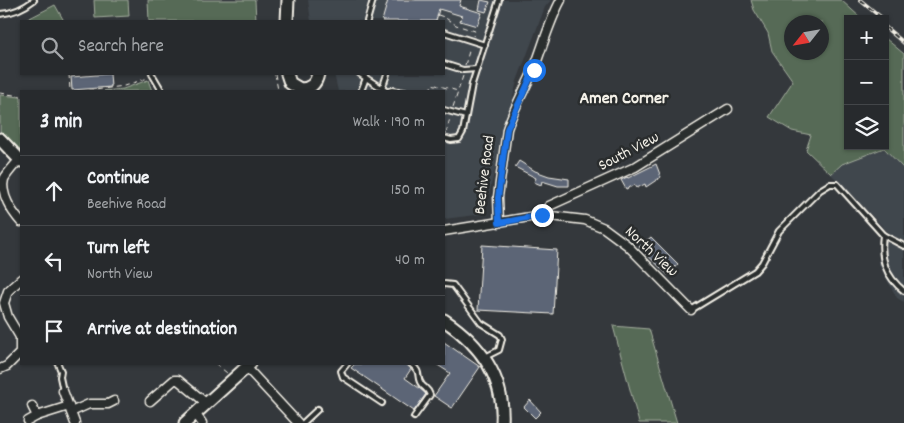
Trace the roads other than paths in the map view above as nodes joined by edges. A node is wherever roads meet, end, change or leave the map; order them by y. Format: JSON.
{"nodes":[{"id":1,"x":34,"y":0,"type":"edge"},
{"id":2,"x":288,"y":0,"type":"edge"},
{"id":3,"x":373,"y":0,"type":"edge"},
{"id":4,"x":499,"y":0,"type":"edge"},
{"id":5,"x":561,"y":0,"type":"edge"},
{"id":6,"x":0,"y":14,"type":"edge"},
{"id":7,"x":287,"y":20,"type":"edge"},
{"id":8,"x":367,"y":20,"type":"edge"},
{"id":9,"x":445,"y":32,"type":"edge"},
{"id":10,"x":485,"y":45,"type":"junction"},
{"id":11,"x":445,"y":64,"type":"edge"},
{"id":12,"x":477,"y":69,"type":"junction"},
{"id":13,"x":153,"y":75,"type":"edge"},
{"id":14,"x":287,"y":75,"type":"edge"},
{"id":15,"x":362,"y":75,"type":"edge"},
{"id":16,"x":387,"y":75,"type":"edge"},
{"id":17,"x":366,"y":78,"type":"junction"},
{"id":18,"x":318,"y":79,"type":"edge"},
{"id":19,"x":161,"y":90,"type":"edge"},
{"id":20,"x":301,"y":90,"type":"edge"},
{"id":21,"x":361,"y":90,"type":"edge"},
{"id":22,"x":385,"y":90,"type":"edge"},
{"id":23,"x":445,"y":110,"type":"edge"},
{"id":24,"x":728,"y":110,"type":"dead end"},
{"id":25,"x":466,"y":116,"type":"junction"},
{"id":26,"x":445,"y":138,"type":"edge"},
{"id":27,"x":0,"y":139,"type":"edge"},
{"id":28,"x":20,"y":161,"type":"edge"},
{"id":29,"x":1,"y":186,"type":"edge"},
{"id":30,"x":542,"y":215,"type":"junction"},
{"id":31,"x":20,"y":221,"type":"edge"},
{"id":32,"x":499,"y":223,"type":"junction"},
{"id":33,"x":445,"y":231,"type":"edge"},
{"id":34,"x":884,"y":235,"type":"junction"},
{"id":35,"x":904,"y":246,"type":"edge"},
{"id":36,"x":20,"y":280,"type":"edge"},
{"id":37,"x":445,"y":284,"type":"edge"},
{"id":38,"x":904,"y":291,"type":"edge"},
{"id":39,"x":691,"y":310,"type":"joint"},
{"id":40,"x":445,"y":321,"type":"edge"},
{"id":41,"x":20,"y":336,"type":"edge"},
{"id":42,"x":20,"y":336,"type":"edge"},
{"id":43,"x":20,"y":352,"type":"edge"},
{"id":44,"x":20,"y":352,"type":"edge"},
{"id":45,"x":485,"y":357,"type":"junction"},
{"id":46,"x":59,"y":365,"type":"edge"},
{"id":47,"x":248,"y":365,"type":"edge"},
{"id":48,"x":346,"y":365,"type":"edge"},
{"id":49,"x":412,"y":365,"type":"edge"},
{"id":50,"x":0,"y":369,"type":"edge"},
{"id":51,"x":63,"y":391,"type":"joint"},
{"id":52,"x":114,"y":401,"type":"dead end"},
{"id":53,"x":150,"y":401,"type":"dead end"},
{"id":54,"x":206,"y":403,"type":"junction"},
{"id":55,"x":382,"y":403,"type":"dead end"},
{"id":56,"x":32,"y":406,"type":"dead end"},
{"id":57,"x":70,"y":409,"type":"junction"},
{"id":58,"x":318,"y":409,"type":"dead end"},
{"id":59,"x":195,"y":413,"type":"junction"},
{"id":60,"x":37,"y":416,"type":"junction"},
{"id":61,"x":414,"y":417,"type":"dead end"},
{"id":62,"x":28,"y":421,"type":"dead end"},
{"id":63,"x":75,"y":423,"type":"edge"},
{"id":64,"x":185,"y":423,"type":"edge"},
{"id":65,"x":202,"y":423,"type":"edge"},
{"id":66,"x":298,"y":423,"type":"edge"},
{"id":67,"x":303,"y":423,"type":"edge"},
{"id":68,"x":502,"y":423,"type":"edge"}],
"edges":[{"from":1,"to":6,"type":"lane"},
{"from":2,"to":7,"type":"street"},
{"from":3,"to":8,"type":"lane"},
{"from":4,"to":10,"type":"lane"},
{"from":5,"to":32,"type":"street","name":"Beehive Road"},
{"from":9,"to":10,"type":"lane"},
{"from":10,"to":12,"type":"lane"},
{"from":11,"to":12,"type":"lane"},
{"from":12,"to":25,"type":"lane"},
{"from":13,"to":19,"type":"lane"},
{"from":14,"to":20,"type":"street"},
{"from":15,"to":17,"type":"lane"},
{"from":16,"to":22,"type":"lane"},
{"from":17,"to":21,"type":"lane"},
{"from":17,"to":22,"type":"lane"},
{"from":18,"to":20,"type":"street"},
{"from":23,"to":25,"type":"lane"},
{"from":24,"to":30,"type":"street","name":"South View"},
{"from":25,"to":26,"type":"lane"},
{"from":27,"to":28,"type":"street"},
{"from":28,"to":29,"type":"street"},
{"from":29,"to":31,"type":"street"},
{"from":30,"to":32,"type":"street","name":"North View"},
{"from":30,"to":39,"type":"street","name":"North View"},
{"from":32,"to":33,"type":"street","name":"Beehive Road"},
{"from":34,"to":35,"type":"lane"},
{"from":34,"to":38,"type":"lane"},
{"from":34,"to":39,"type":"lane"},
{"from":36,"to":41,"type":"street"},
{"from":37,"to":45,"type":"lane"},
{"from":40,"to":45,"type":"street"},
{"from":42,"to":43,"type":"street"},
{"from":44,"to":50,"type":"street"},
{"from":45,"to":68,"type":"street"},
{"from":46,"to":51,"type":"lane"},
{"from":47,"to":54,"type":"street"},
{"from":47,"to":66,"type":"street"},
{"from":48,"to":55,"type":"lane"},
{"from":49,"to":61,"type":"lane"},
{"from":51,"to":57,"type":"street"},
{"from":52,"to":57,"type":"street"},
{"from":53,"to":54,"type":"street"},
{"from":54,"to":59,"type":"street"},
{"from":56,"to":60,"type":"street"},
{"from":57,"to":60,"type":"street"},
{"from":57,"to":63,"type":"street"},
{"from":58,"to":67,"type":"lane"},
{"from":59,"to":64,"type":"street"},
{"from":59,"to":65,"type":"street"},
{"from":60,"to":62,"type":"street"}]}
